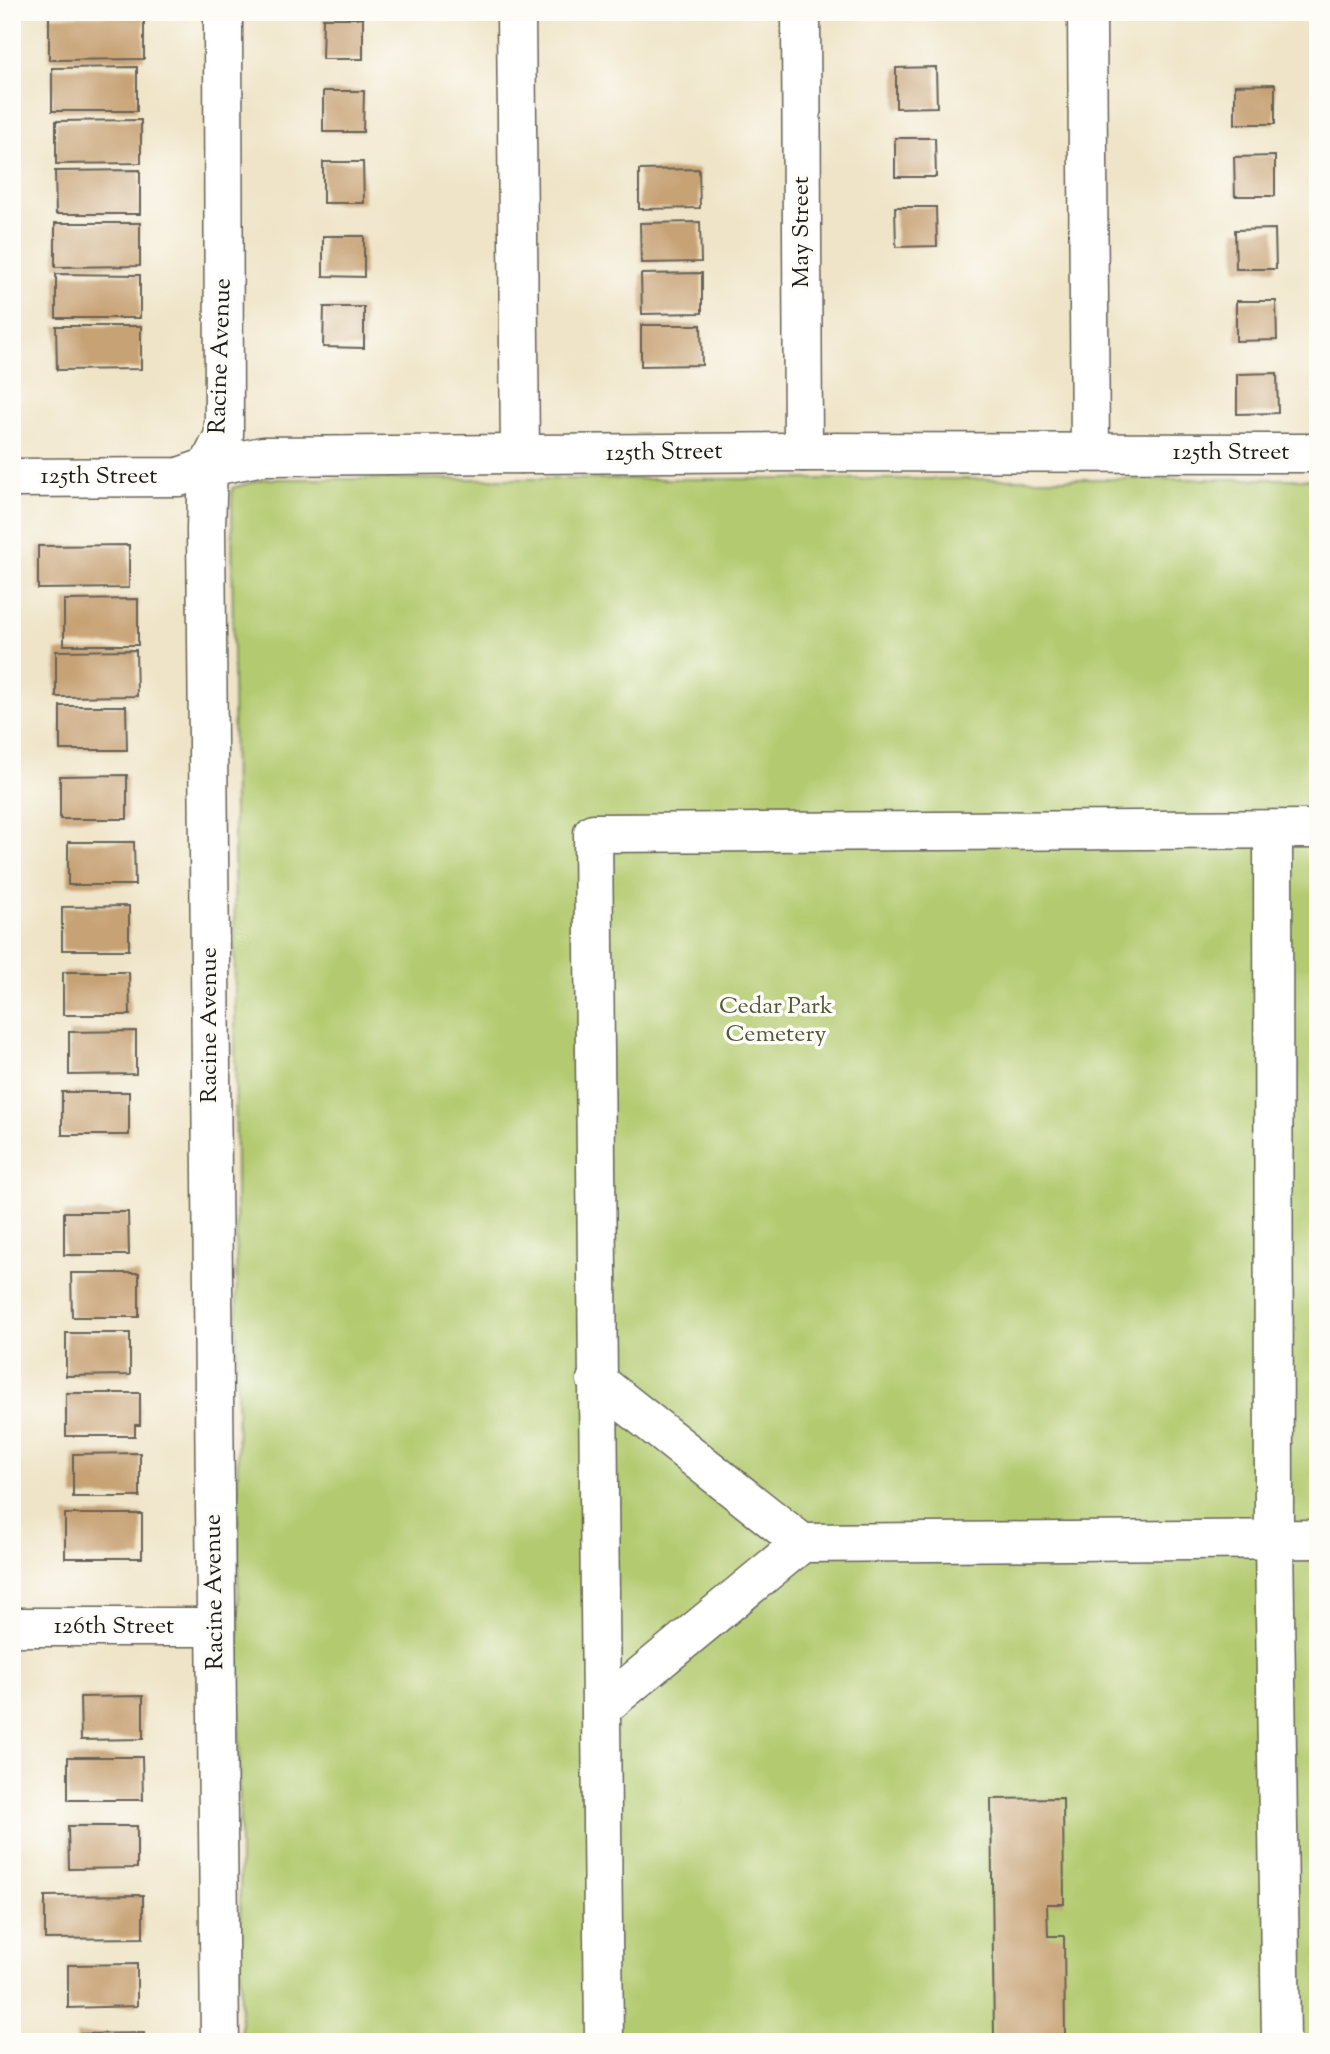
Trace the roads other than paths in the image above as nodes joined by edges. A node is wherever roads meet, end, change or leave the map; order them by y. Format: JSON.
{"nodes":[{"id":1,"x":223,"y":12,"type":"edge"},
{"id":2,"x":516,"y":12,"type":"edge"},
{"id":3,"x":801,"y":12,"type":"edge"},
{"id":4,"x":1087,"y":12,"type":"edge"},
{"id":5,"x":803,"y":452,"type":"junction"},
{"id":6,"x":1090,"y":452,"type":"junction"},
{"id":7,"x":1318,"y":453,"type":"edge"},
{"id":8,"x":520,"y":454,"type":"junction"},
{"id":9,"x":208,"y":467,"type":"junction"},
{"id":10,"x":12,"y":478,"type":"edge"},
{"id":11,"x":1273,"y":830,"type":"junction"},
{"id":12,"x":1318,"y":830,"type":"edge"},
{"id":13,"x":596,"y":1380,"type":"junction"},
{"id":14,"x":1274,"y":1539,"type":"junction"},
{"id":15,"x":1318,"y":1539,"type":"edge"},
{"id":16,"x":802,"y":1544,"type":"junction"},
{"id":17,"x":12,"y":1627,"type":"edge"},
{"id":18,"x":215,"y":1627,"type":"junction"},
{"id":19,"x":603,"y":1707,"type":"junction"},
{"id":20,"x":220,"y":2042,"type":"edge"},
{"id":21,"x":604,"y":2042,"type":"edge"},
{"id":22,"x":1282,"y":2042,"type":"edge"}],
"edges":[{"from":1,"to":9,"type":"street","name":"Racine Avenue"},
{"from":2,"to":8,"type":"street"},
{"from":3,"to":5,"type":"street","name":"May Street"},
{"from":4,"to":6,"type":"street"},
{"from":5,"to":6,"type":"street","name":"125th Street"},
{"from":5,"to":8,"type":"street","name":"125th Street"},
{"from":6,"to":7,"type":"street","name":"125th Street"},
{"from":8,"to":9,"type":"street","name":"125th Street"},
{"from":9,"to":10,"type":"street","name":"125th Street"},
{"from":9,"to":18,"type":"street","name":"Racine Avenue"},
{"from":11,"to":12,"type":"street"},
{"from":11,"to":13,"type":"street"},
{"from":11,"to":14,"type":"street"},
{"from":13,"to":16,"type":"street"},
{"from":13,"to":19,"type":"street"},
{"from":14,"to":15,"type":"street"},
{"from":14,"to":16,"type":"street"},
{"from":14,"to":22,"type":"street"},
{"from":16,"to":19,"type":"street"},
{"from":17,"to":18,"type":"street","name":"126th Street"},
{"from":18,"to":20,"type":"street","name":"Racine Avenue"},
{"from":19,"to":21,"type":"street"}]}
